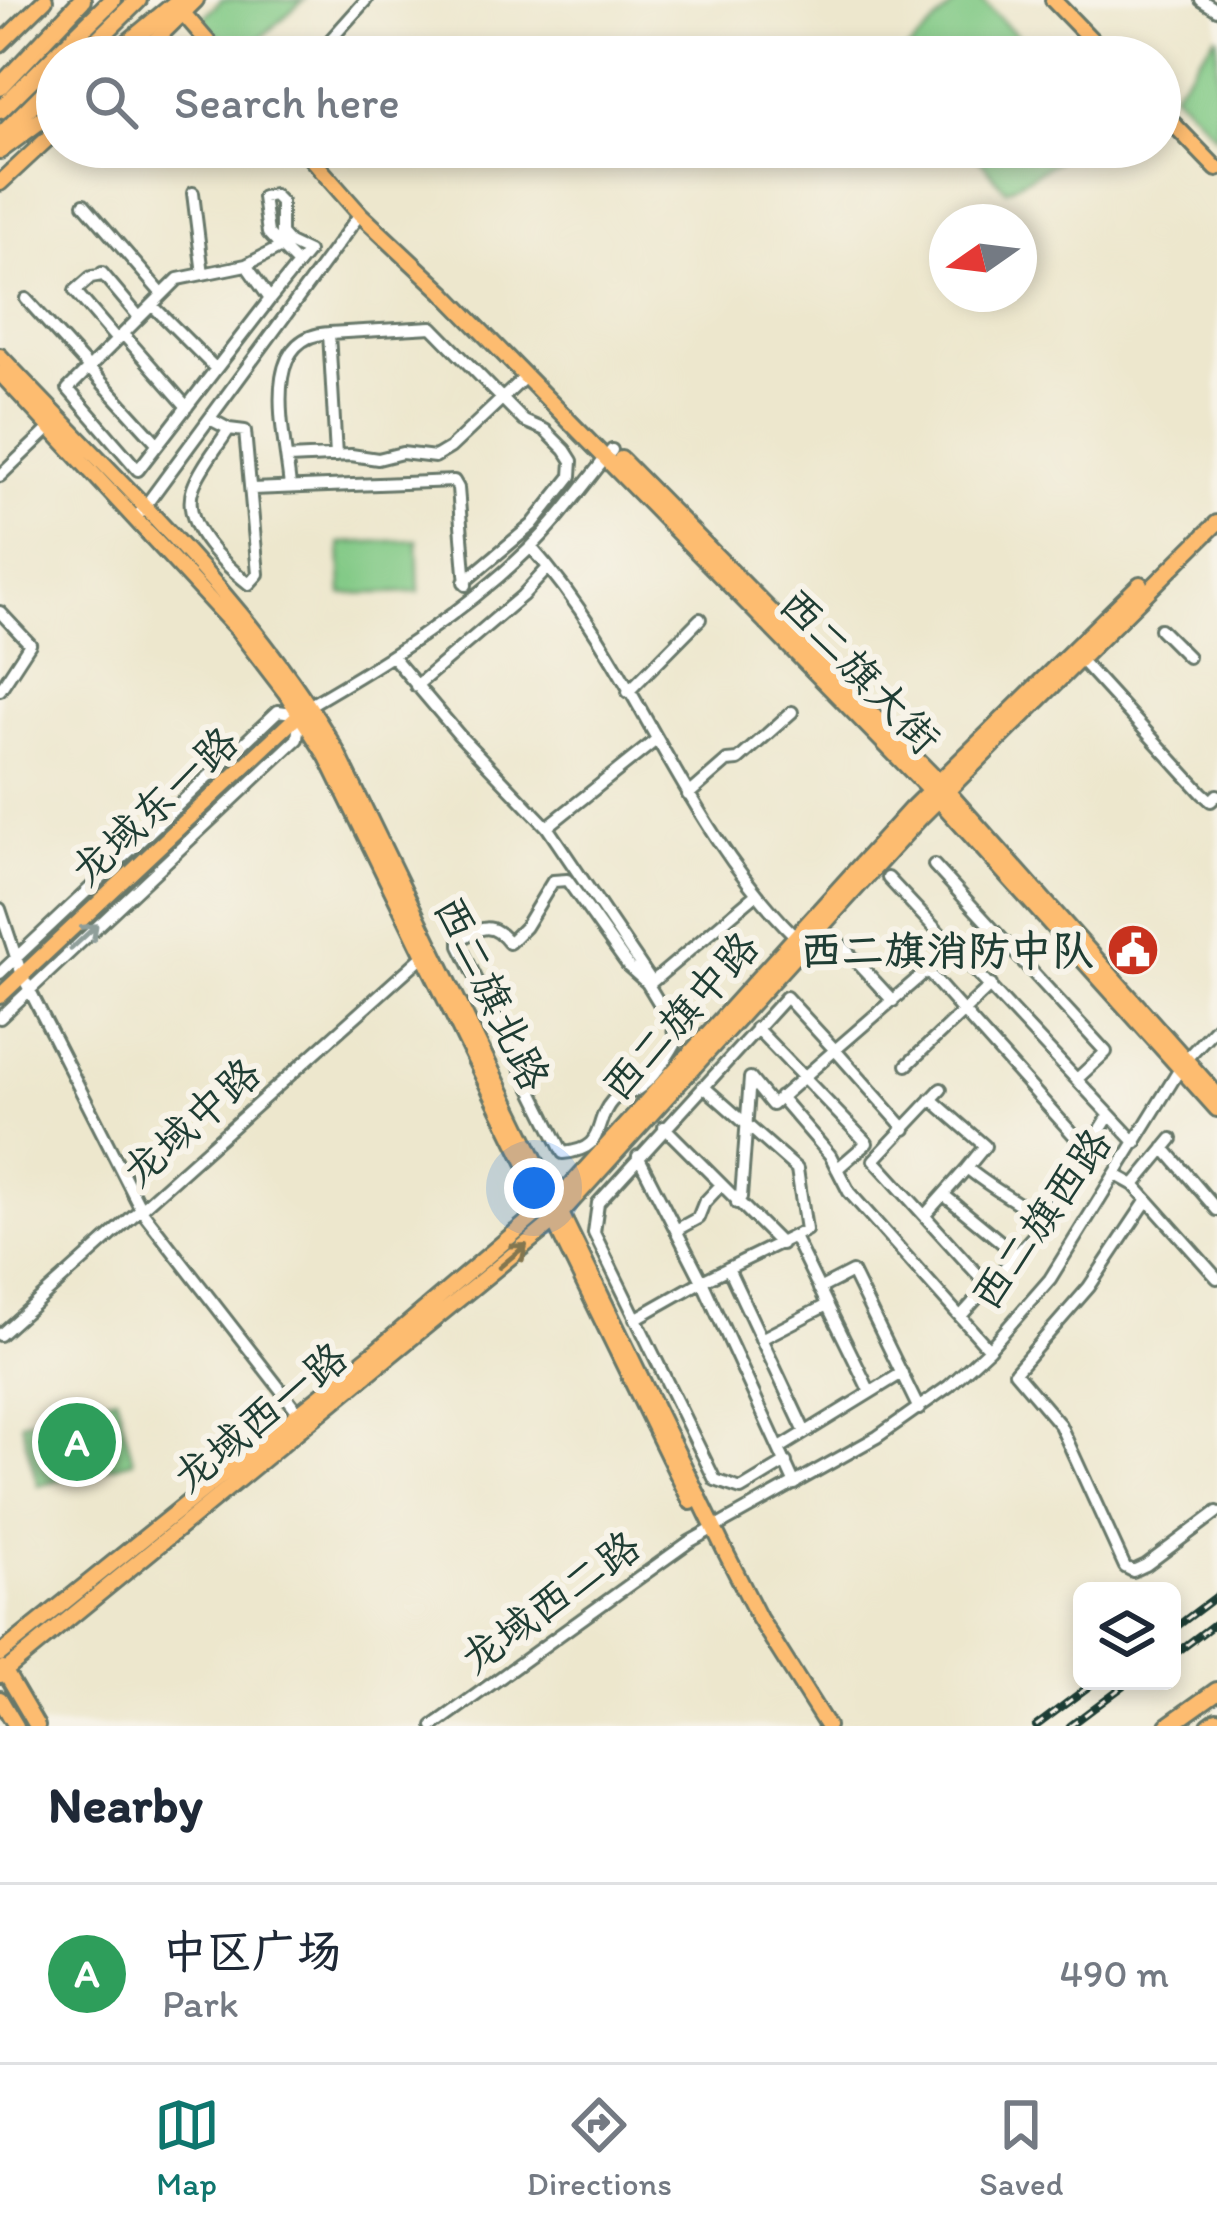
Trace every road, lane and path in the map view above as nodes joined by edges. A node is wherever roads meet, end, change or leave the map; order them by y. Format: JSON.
{"nodes":[{"id":1,"x":45,"y":0,"type":"edge"},
{"id":2,"x":82,"y":0,"type":"edge"},
{"id":3,"x":112,"y":0,"type":"edge"},
{"id":4,"x":138,"y":0,"type":"edge"},
{"id":5,"x":196,"y":0,"type":"edge"},
{"id":6,"x":366,"y":0,"type":"edge"},
{"id":7,"x":1053,"y":0,"type":"edge"},
{"id":8,"x":1064,"y":0,"type":"edge"},
{"id":9,"x":1201,"y":0,"type":"edge"},
{"id":10,"x":181,"y":7,"type":"edge"},
{"id":11,"x":1217,"y":10,"type":"edge"},
{"id":12,"x":48,"y":36,"type":"edge"},
{"id":13,"x":75,"y":36,"type":"edge"},
{"id":14,"x":101,"y":36,"type":"edge"},
{"id":15,"x":140,"y":36,"type":"edge"},
{"id":16,"x":156,"y":36,"type":"edge"},
{"id":17,"x":204,"y":36,"type":"edge"},
{"id":18,"x":334,"y":36,"type":"edge"},
{"id":19,"x":1088,"y":36,"type":"edge"},
{"id":20,"x":1098,"y":36,"type":"edge"},
{"id":21,"x":0,"y":44,"type":"edge"},
{"id":22,"x":36,"y":49,"type":"edge"},
{"id":23,"x":36,"y":75,"type":"edge"},
{"id":24,"x":0,"y":87,"type":"edge"},
{"id":25,"x":36,"y":101,"type":"edge"},
{"id":26,"x":0,"y":110,"type":"edge"},
{"id":27,"x":1181,"y":120,"type":"edge"},
{"id":28,"x":36,"y":123,"type":"edge"},
{"id":29,"x":1181,"y":132,"type":"edge"},
{"id":30,"x":0,"y":136,"type":"edge"},
{"id":31,"x":0,"y":150,"type":"edge"},
{"id":32,"x":36,"y":150,"type":"edge"},
{"id":33,"x":1217,"y":156,"type":"edge"},
{"id":34,"x":319,"y":168,"type":"edge"},
{"id":35,"x":1217,"y":169,"type":"edge"},
{"id":36,"x":0,"y":183,"type":"edge"},
{"id":37,"x":194,"y":193,"type":"dead end"},
{"id":38,"x":84,"y":204,"type":"dead end"},
{"id":39,"x":360,"y":214,"type":"junction"},
{"id":40,"x":247,"y":265,"type":"junction"},
{"id":41,"x":203,"y":274,"type":"junction"},
{"id":42,"x":443,"y":292,"type":"junction"},
{"id":43,"x":162,"y":294,"type":"junction"},
{"id":44,"x":26,"y":299,"type":"dead end"},
{"id":45,"x":270,"y":299,"type":"junction"},
{"id":46,"x":152,"y":305,"type":"junction"},
{"id":47,"x":140,"y":317,"type":"junction"},
{"id":48,"x":329,"y":333,"type":"junction"},
{"id":49,"x":120,"y":337,"type":"junction"},
{"id":50,"x":0,"y":356,"type":"edge"},
{"id":51,"x":89,"y":368,"type":"junction"},
{"id":52,"x":216,"y":369,"type":"junction"},
{"id":53,"x":0,"y":373,"type":"edge"},
{"id":54,"x":525,"y":377,"type":"junction"},
{"id":55,"x":503,"y":399,"type":"junction"},
{"id":56,"x":187,"y":407,"type":"junction"},
{"id":57,"x":210,"y":419,"type":"junction"},
{"id":58,"x":51,"y":427,"type":"junction"},
{"id":59,"x":229,"y":429,"type":"junction"},
{"id":60,"x":158,"y":444,"type":"junction"},
{"id":61,"x":609,"y":454,"type":"junction"},
{"id":62,"x":351,"y":455,"type":"junction"},
{"id":63,"x":336,"y":456,"type":"junction"},
{"id":64,"x":393,"y":456,"type":"junction"},
{"id":65,"x":288,"y":458,"type":"junction"},
{"id":66,"x":435,"y":458,"type":"junction"},
{"id":67,"x":0,"y":476,"type":"edge"},
{"id":68,"x":436,"y":479,"type":"junction"},
{"id":69,"x":393,"y":481,"type":"junction"},
{"id":70,"x":352,"y":483,"type":"junction"},
{"id":71,"x":290,"y":487,"type":"junction"},
{"id":72,"x":252,"y":489,"type":"junction"},
{"id":73,"x":1217,"y":510,"type":"edge"},
{"id":74,"x":140,"y":513,"type":"junction"},
{"id":75,"x":1217,"y":523,"type":"edge"},
{"id":76,"x":532,"y":547,"type":"junction"},
{"id":77,"x":548,"y":568,"type":"junction"},
{"id":78,"x":464,"y":582,"type":"junction"},
{"id":79,"x":475,"y":597,"type":"junction"},
{"id":80,"x":0,"y":612,"type":"edge"},
{"id":81,"x":700,"y":619,"type":"dead end"},
{"id":82,"x":1160,"y":629,"type":"dead end"},
{"id":83,"x":1074,"y":654,"type":"junction"},
{"id":84,"x":393,"y":657,"type":"junction"},
{"id":85,"x":1188,"y":657,"type":"dead end"},
{"id":86,"x":416,"y":686,"type":"junction"},
{"id":87,"x":0,"y":690,"type":"edge"},
{"id":88,"x":628,"y":692,"type":"junction"},
{"id":89,"x":305,"y":709,"type":"junction"},
{"id":90,"x":792,"y":712,"type":"dead end"},
{"id":91,"x":656,"y":740,"type":"junction"},
{"id":92,"x":938,"y":790,"type":"junction"},
{"id":93,"x":688,"y":795,"type":"junction"},
{"id":94,"x":1217,"y":796,"type":"edge"},
{"id":95,"x":547,"y":827,"type":"junction"},
{"id":96,"x":934,"y":865,"type":"dead end"},
{"id":97,"x":888,"y":878,"type":"dead end"},
{"id":98,"x":755,"y":895,"type":"junction"},
{"id":99,"x":0,"y":909,"type":"edge"},
{"id":100,"x":833,"y":936,"type":"dead end"},
{"id":101,"x":796,"y":937,"type":"junction"},
{"id":102,"x":954,"y":947,"type":"junction"},
{"id":103,"x":424,"y":955,"type":"junction"},
{"id":104,"x":927,"y":971,"type":"junction"},
{"id":105,"x":0,"y":973,"type":"edge"},
{"id":106,"x":26,"y":983,"type":"junction"},
{"id":107,"x":991,"y":985,"type":"junction"},
{"id":108,"x":0,"y":995,"type":"edge"},
{"id":109,"x":893,"y":1001,"type":"junction"},
{"id":110,"x":963,"y":1011,"type":"junction"},
{"id":111,"x":0,"y":1018,"type":"edge"},
{"id":112,"x":1217,"y":1025,"type":"edge"},
{"id":113,"x":756,"y":1028,"type":"junction"},
{"id":114,"x":835,"y":1050,"type":"junction"},
{"id":115,"x":1183,"y":1064,"type":"junction"},
{"id":116,"x":907,"y":1065,"type":"dead end"},
{"id":117,"x":803,"y":1078,"type":"junction"},
{"id":118,"x":1077,"y":1079,"type":"junction"},
{"id":119,"x":703,"y":1086,"type":"junction"},
{"id":120,"x":941,"y":1089,"type":"dead end"},
{"id":121,"x":1217,"y":1095,"type":"edge"},
{"id":122,"x":780,"y":1096,"type":"junction"},
{"id":123,"x":931,"y":1099,"type":"junction"},
{"id":124,"x":607,"y":1109,"type":"junction"},
{"id":125,"x":1217,"y":1109,"type":"edge"},
{"id":126,"x":1109,"y":1116,"type":"junction"},
{"id":127,"x":744,"y":1122,"type":"junction"},
{"id":128,"x":625,"y":1126,"type":"junction"},
{"id":129,"x":664,"y":1127,"type":"junction"},
{"id":130,"x":904,"y":1129,"type":"junction"},
{"id":131,"x":1136,"y":1143,"type":"junction"},
{"id":132,"x":1088,"y":1150,"type":"junction"},
{"id":133,"x":638,"y":1156,"type":"junction"},
{"id":134,"x":967,"y":1168,"type":"junction"},
{"id":135,"x":837,"y":1169,"type":"junction"},
{"id":136,"x":1115,"y":1175,"type":"junction"},
{"id":137,"x":1134,"y":1185,"type":"junction"},
{"id":138,"x":720,"y":1186,"type":"junction"},
{"id":139,"x":944,"y":1196,"type":"junction"},
{"id":140,"x":1147,"y":1200,"type":"junction"},
{"id":141,"x":1214,"y":1200,"type":"edge"},
{"id":142,"x":737,"y":1203,"type":"junction"},
{"id":143,"x":554,"y":1210,"type":"junction"},
{"id":144,"x":142,"y":1211,"type":"junction"},
{"id":145,"x":925,"y":1215,"type":"junction"},
{"id":146,"x":1045,"y":1221,"type":"junction"},
{"id":147,"x":676,"y":1230,"type":"junction"},
{"id":148,"x":794,"y":1238,"type":"junction"},
{"id":149,"x":781,"y":1244,"type":"junction"},
{"id":150,"x":1018,"y":1256,"type":"junction"},
{"id":151,"x":728,"y":1268,"type":"junction"},
{"id":152,"x":1217,"y":1278,"type":"edge"},
{"id":153,"x":702,"y":1281,"type":"junction"},
{"id":154,"x":990,"y":1288,"type":"junction"},
{"id":155,"x":819,"y":1289,"type":"junction"},
{"id":156,"x":827,"y":1305,"type":"junction"},
{"id":157,"x":961,"y":1316,"type":"junction"},
{"id":158,"x":634,"y":1319,"type":"junction"},
{"id":159,"x":0,"y":1335,"type":"edge"},
{"id":160,"x":761,"y":1339,"type":"junction"},
{"id":161,"x":989,"y":1349,"type":"junction"},
{"id":162,"x":902,"y":1373,"type":"junction"},
{"id":163,"x":870,"y":1392,"type":"junction"},
{"id":164,"x":919,"y":1409,"type":"junction"},
{"id":165,"x":298,"y":1412,"type":"junction"},
{"id":166,"x":806,"y":1432,"type":"junction"},
{"id":167,"x":780,"y":1448,"type":"junction"},
{"id":168,"x":786,"y":1462,"type":"junction"},
{"id":169,"x":795,"y":1484,"type":"junction"},
{"id":170,"x":1217,"y":1512,"type":"edge"},
{"id":171,"x":709,"y":1530,"type":"junction"},
{"id":172,"x":1,"y":1666,"type":"edge"},
{"id":173,"x":1217,"y":1695,"type":"edge"},
{"id":174,"x":0,"y":1699,"type":"edge"},
{"id":175,"x":16,"y":1726,"type":"edge"},
{"id":176,"x":37,"y":1726,"type":"edge"},
{"id":177,"x":433,"y":1726,"type":"edge"},
{"id":178,"x":817,"y":1726,"type":"edge"},
{"id":179,"x":827,"y":1726,"type":"edge"},
{"id":180,"x":1168,"y":1726,"type":"edge"},
{"id":181,"x":1184,"y":1726,"type":"edge"}],
"edges":[{"from":1,"to":21,"type":"main road"},
{"from":2,"to":12,"type":"highway"},
{"from":3,"to":13,"type":"highway"},
{"from":4,"to":14,"type":"highway"},
{"from":5,"to":10,"type":"main road"},
{"from":6,"to":18,"type":"street"},
{"from":7,"to":19,"type":"main road"},
{"from":8,"to":20,"type":"main road"},
{"from":9,"to":11,"type":"street"},
{"from":10,"to":15,"type":"highway"},
{"from":10,"to":16,"type":"main road"},
{"from":10,"to":17,"type":"main road"},
{"from":22,"to":24,"type":"highway"},
{"from":23,"to":26,"type":"highway"},
{"from":25,"to":30,"type":"highway"},
{"from":27,"to":33,"type":"main road"},
{"from":28,"to":31,"type":"highway"},
{"from":29,"to":35,"type":"main road"},
{"from":32,"to":36,"type":"main road"},
{"from":34,"to":39,"type":"main road","name":"西二旗大街"},
{"from":37,"to":41,"type":"street"},
{"from":38,"to":43,"type":"street"},
{"from":39,"to":42,"type":"main road","name":"西二旗大街"},
{"from":39,"to":57,"type":"street"},
{"from":40,"to":41,"type":"street"},
{"from":40,"to":45,"type":"street"},
{"from":40,"to":45,"type":"street"},
{"from":41,"to":43,"type":"street"},
{"from":42,"to":54,"type":"main road","name":"西二旗大街"},
{"from":42,"to":61,"type":"main road","name":"西二旗大街"},
{"from":43,"to":46,"type":"street"},
{"from":44,"to":51,"type":"street"},
{"from":45,"to":52,"type":"street"},
{"from":46,"to":47,"type":"street"},
{"from":46,"to":52,"type":"street"},
{"from":47,"to":49,"type":"street"},
{"from":47,"to":49,"type":"street"},
{"from":48,"to":55,"type":"street"},
{"from":48,"to":63,"type":"street"},
{"from":48,"to":65,"type":"street"},
{"from":49,"to":51,"type":"street"},
{"from":49,"to":56,"type":"street"},
{"from":50,"to":74,"type":"main road","name":"西二旗北路"},
{"from":51,"to":60,"type":"street"},
{"from":51,"to":60,"type":"street"},
{"from":52,"to":56,"type":"street"},
{"from":53,"to":58,"type":"main road","name":"西二旗北路"},
{"from":54,"to":55,"type":"street"},
{"from":54,"to":61,"type":"main road","name":"西二旗大街"},
{"from":55,"to":66,"type":"street"},
{"from":55,"to":78,"type":"street"},
{"from":56,"to":60,"type":"street"},
{"from":57,"to":59,"type":"street"},
{"from":57,"to":74,"type":"street"},
{"from":58,"to":67,"type":"street"},
{"from":58,"to":74,"type":"main road","name":"西二旗北路"},
{"from":59,"to":72,"type":"street"},
{"from":59,"to":72,"type":"street"},
{"from":61,"to":76,"type":"street"},
{"from":61,"to":92,"type":"main road","name":"西二旗大街"},
{"from":62,"to":63,"type":"street"},
{"from":62,"to":64,"type":"street"},
{"from":62,"to":70,"type":"street"},
{"from":63,"to":65,"type":"street"},
{"from":64,"to":66,"type":"street"},
{"from":64,"to":69,"type":"street"},
{"from":65,"to":71,"type":"street"},
{"from":66,"to":68,"type":"street"},
{"from":68,"to":69,"type":"street"},
{"from":68,"to":78,"type":"street"},
{"from":69,"to":70,"type":"street"},
{"from":70,"to":71,"type":"street"},
{"from":71,"to":72,"type":"street"},
{"from":73,"to":83,"type":"main road","name":"西二旗中路"},
{"from":74,"to":89,"type":"main road","name":"西二旗北路"},
{"from":75,"to":83,"type":"main road","name":"西二旗中路"},
{"from":76,"to":77,"type":"street"},
{"from":76,"to":79,"type":"street"},
{"from":77,"to":86,"type":"street"},
{"from":77,"to":88,"type":"street"},
{"from":78,"to":79,"type":"street"},
{"from":79,"to":84,"type":"street"},
{"from":80,"to":87,"type":"street"},
{"from":81,"to":88,"type":"street"},
{"from":82,"to":85,"type":"street"},
{"from":83,"to":92,"type":"main road","name":"西二旗中路"},
{"from":83,"to":94,"type":"street"},
{"from":84,"to":86,"type":"street"},
{"from":84,"to":89,"type":"street"},
{"from":86,"to":95,"type":"street"},
{"from":88,"to":91,"type":"street"},
{"from":89,"to":103,"type":"main road","name":"西二旗北路"},
{"from":89,"to":105,"type":"street"},
{"from":89,"to":106,"type":"main road","name":"龙域东一路"},
{"from":89,"to":143,"type":"main road","name":"西二旗北路"},
{"from":90,"to":93,"type":"street"},
{"from":91,"to":93,"type":"street"},
{"from":91,"to":95,"type":"street"},
{"from":92,"to":101,"type":"main road","name":"西二旗中路"},
{"from":92,"to":115,"type":"main road","name":"西二旗大街"},
{"from":92,"to":143,"type":"main road","name":"西二旗中路"},
{"from":93,"to":98,"type":"street"},
{"from":95,"to":98,"type":"street"},
{"from":96,"to":118,"type":"street"},
{"from":97,"to":102,"type":"street"},
{"from":98,"to":101,"type":"street"},
{"from":99,"to":106,"type":"street"},
{"from":100,"to":109,"type":"street"},
{"from":101,"to":128,"type":"main road","name":"西二旗中路"},
{"from":102,"to":104,"type":"street"},
{"from":102,"to":107,"type":"street"},
{"from":103,"to":143,"type":"main road","name":"西二旗北路"},
{"from":103,"to":144,"type":"street","name":"龙域中路"},
{"from":104,"to":109,"type":"street"},
{"from":104,"to":110,"type":"street"},
{"from":106,"to":108,"type":"main road","name":"龙域东一路"},
{"from":106,"to":111,"type":"street"},
{"from":106,"to":144,"type":"street"},
{"from":107,"to":110,"type":"street"},
{"from":107,"to":118,"type":"street"},
{"from":109,"to":114,"type":"street"},
{"from":110,"to":116,"type":"street"},
{"from":110,"to":132,"type":"street"},
{"from":112,"to":115,"type":"street","name":"西二旗西路"},
{"from":113,"to":114,"type":"street"},
{"from":113,"to":117,"type":"street"},
{"from":113,"to":119,"type":"street"},
{"from":114,"to":117,"type":"street"},
{"from":114,"to":130,"type":"street"},
{"from":115,"to":121,"type":"main road","name":"西二旗大街"},
{"from":115,"to":125,"type":"main road","name":"西二旗大街"},
{"from":115,"to":131,"type":"street","name":"西二旗西路"},
{"from":117,"to":122,"type":"street"},
{"from":117,"to":135,"type":"street"},
{"from":118,"to":126,"type":"street"},
{"from":119,"to":127,"type":"street"},
{"from":119,"to":129,"type":"street"},
{"from":120,"to":123,"type":"street"},
{"from":122,"to":127,"type":"street"},
{"from":122,"to":135,"type":"street"},
{"from":123,"to":130,"type":"street"},
{"from":123,"to":134,"type":"street"},
{"from":124,"to":124,"type":"street"},
{"from":124,"to":128,"type":"street"},
{"from":126,"to":131,"type":"street"},
{"from":126,"to":132,"type":"street"},
{"from":127,"to":142,"type":"street"},
{"from":127,"to":148,"type":"street"},
{"from":128,"to":143,"type":"main road","name":"西二旗中路"},
{"from":129,"to":133,"type":"street"},
{"from":129,"to":138,"type":"street"},
{"from":130,"to":145,"type":"street"},
{"from":131,"to":136,"type":"street","name":"西二旗西路"},
{"from":132,"to":146,"type":"street"},
{"from":133,"to":147,"type":"street"},
{"from":133,"to":158,"type":"street"},
{"from":134,"to":139,"type":"street"},
{"from":134,"to":146,"type":"street"},
{"from":135,"to":157,"type":"street"},
{"from":136,"to":137,"type":"street"},
{"from":136,"to":161,"type":"street","name":"西二旗西路"},
{"from":137,"to":140,"type":"street"},
{"from":137,"to":141,"type":"street"},
{"from":138,"to":142,"type":"street"},
{"from":138,"to":147,"type":"street"},
{"from":139,"to":145,"type":"street"},
{"from":139,"to":150,"type":"street"},
{"from":140,"to":152,"type":"street"},
{"from":140,"to":170,"type":"street"},
{"from":142,"to":149,"type":"street"},
{"from":143,"to":165,"type":"main road","name":"龙域西一路"},
{"from":143,"to":171,"type":"main road","name":"西二旗北路"},
{"from":172,"to":143,"type":"main road","name":"龙域西一路","one_way":true},
{"from":144,"to":159,"type":"street","name":"龙域中路"},
{"from":144,"to":165,"type":"street"},
{"from":145,"to":154,"type":"street"},
{"from":146,"to":150,"type":"street"},
{"from":147,"to":153,"type":"street"},
{"from":148,"to":149,"type":"street"},
{"from":148,"to":155,"type":"street"},
{"from":149,"to":151,"type":"street"},
{"from":150,"to":154,"type":"street"},
{"from":151,"to":153,"type":"street"},
{"from":151,"to":160,"type":"street"},
{"from":153,"to":158,"type":"street"},
{"from":153,"to":167,"type":"street"},
{"from":154,"to":157,"type":"street"},
{"from":155,"to":156,"type":"street"},
{"from":155,"to":162,"type":"street"},
{"from":156,"to":160,"type":"street"},
{"from":156,"to":163,"type":"street"},
{"from":157,"to":161,"type":"street"},
{"from":158,"to":168,"type":"street"},
{"from":160,"to":166,"type":"street"},
{"from":161,"to":164,"type":"street","name":"西二旗西路"},
{"from":162,"to":163,"type":"street"},
{"from":162,"to":164,"type":"street"},
{"from":163,"to":166,"type":"street"},
{"from":164,"to":169,"type":"street","name":"西二旗西路"},
{"from":165,"to":172,"type":"main road","name":"龙域西一路"},
{"from":166,"to":167,"type":"street"},
{"from":167,"to":168,"type":"street"},
{"from":168,"to":169,"type":"street"},
{"from":169,"to":171,"type":"street","name":"西二旗西路"},
{"from":171,"to":177,"type":"street","name":"龙域西二路"},
{"from":171,"to":178,"type":"main road","name":"西二旗北路"},
{"from":171,"to":179,"type":"main road","name":"西二旗北路"},
{"from":172,"to":176,"type":"main road"},
{"from":173,"to":180,"type":"highway"},
{"from":173,"to":181,"type":"highway"},
{"from":174,"to":175,"type":"main road"}]}
